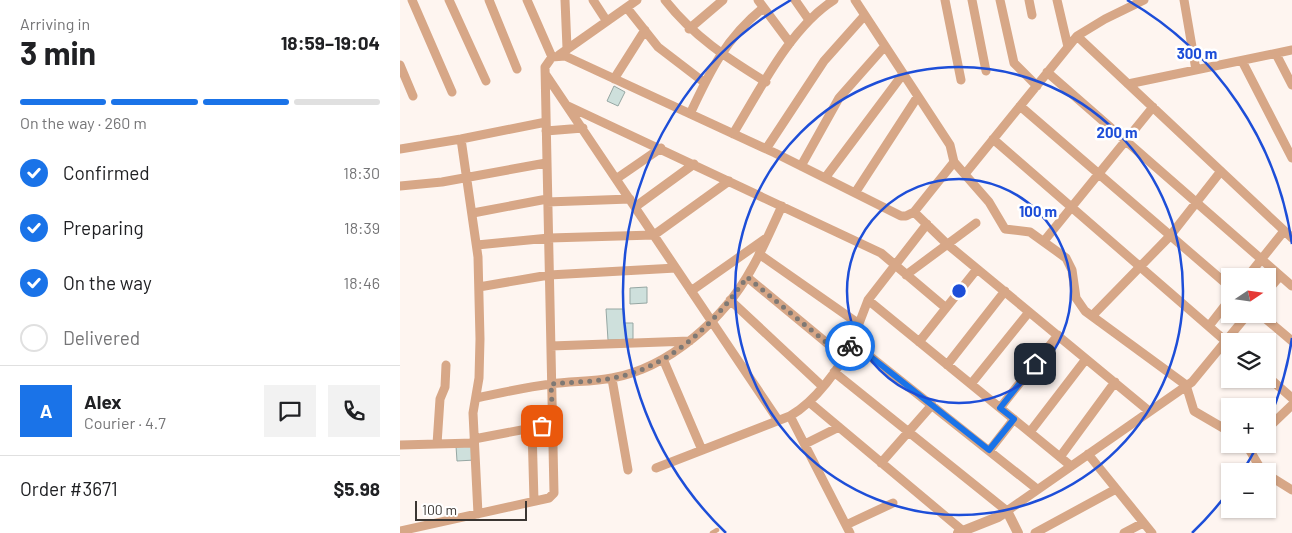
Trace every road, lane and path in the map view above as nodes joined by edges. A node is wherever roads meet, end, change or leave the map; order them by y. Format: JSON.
{"nodes":[{"id":1,"x":412,"y":0,"type":"edge"},
{"id":2,"x":449,"y":0,"type":"edge"},
{"id":3,"x":489,"y":0,"type":"edge"},
{"id":4,"x":527,"y":0,"type":"edge"},
{"id":5,"x":565,"y":0,"type":"edge"},
{"id":6,"x":593,"y":0,"type":"edge"},
{"id":7,"x":618,"y":0,"type":"edge"},
{"id":8,"x":637,"y":0,"type":"edge"},
{"id":9,"x":665,"y":0,"type":"edge"},
{"id":10,"x":723,"y":0,"type":"edge"},
{"id":11,"x":795,"y":0,"type":"edge"},
{"id":12,"x":834,"y":0,"type":"edge"},
{"id":13,"x":855,"y":0,"type":"edge"},
{"id":14,"x":945,"y":0,"type":"edge"},
{"id":15,"x":972,"y":0,"type":"edge"},
{"id":16,"x":1000,"y":0,"type":"edge"},
{"id":17,"x":1029,"y":0,"type":"edge"},
{"id":18,"x":1057,"y":0,"type":"edge"},
{"id":19,"x":1144,"y":0,"type":"edge"},
{"id":20,"x":1184,"y":0,"type":"edge"},
{"id":21,"x":761,"y":4,"type":"edge"},
{"id":22,"x":625,"y":8,"type":"junction"},
{"id":23,"x":865,"y":15,"type":"junction"},
{"id":24,"x":1032,"y":15,"type":"dead end"},
{"id":25,"x":606,"y":20,"type":"junction"},
{"id":26,"x":810,"y":20,"type":"junction"},
{"id":27,"x":690,"y":29,"type":"junction"},
{"id":28,"x":645,"y":30,"type":"junction"},
{"id":29,"x":1077,"y":36,"type":"junction"},
{"id":30,"x":790,"y":44,"type":"junction"},
{"id":31,"x":885,"y":46,"type":"junction"},
{"id":32,"x":1068,"y":47,"type":"junction"},
{"id":33,"x":567,"y":48,"type":"junction"},
{"id":34,"x":1292,"y":50,"type":"edge"},
{"id":35,"x":721,"y":54,"type":"junction"},
{"id":36,"x":1276,"y":54,"type":"junction"},
{"id":37,"x":556,"y":56,"type":"junction"},
{"id":38,"x":1242,"y":60,"type":"junction"},
{"id":39,"x":400,"y":65,"type":"edge"},
{"id":40,"x":517,"y":69,"type":"dead end"},
{"id":41,"x":986,"y":70,"type":"dead end"},
{"id":42,"x":1196,"y":70,"type":"junction"},
{"id":43,"x":1048,"y":72,"type":"junction"},
{"id":44,"x":903,"y":74,"type":"junction"},
{"id":45,"x":546,"y":75,"type":"junction"},
{"id":46,"x":614,"y":79,"type":"junction"},
{"id":47,"x":961,"y":80,"type":"dead end"},
{"id":48,"x":486,"y":81,"type":"dead end"},
{"id":49,"x":766,"y":82,"type":"junction"},
{"id":50,"x":705,"y":83,"type":"junction"},
{"id":51,"x":1128,"y":84,"type":"junction"},
{"id":52,"x":1292,"y":85,"type":"edge"},
{"id":53,"x":1037,"y":86,"type":"junction"},
{"id":54,"x":452,"y":92,"type":"dead end"},
{"id":55,"x":413,"y":96,"type":"dead end"},
{"id":56,"x":918,"y":96,"type":"junction"},
{"id":57,"x":568,"y":106,"type":"junction"},
{"id":58,"x":1020,"y":106,"type":"junction"},
{"id":59,"x":1153,"y":107,"type":"junction"},
{"id":60,"x":690,"y":114,"type":"junction"},
{"id":61,"x":546,"y":126,"type":"junction"},
{"id":62,"x":583,"y":128,"type":"junction"},
{"id":63,"x":733,"y":134,"type":"junction"},
{"id":64,"x":461,"y":139,"type":"junction"},
{"id":65,"x":993,"y":140,"type":"junction"},
{"id":66,"x":1126,"y":141,"type":"junction"},
{"id":67,"x":661,"y":148,"type":"junction"},
{"id":68,"x":400,"y":149,"type":"edge"},
{"id":69,"x":766,"y":149,"type":"junction"},
{"id":70,"x":1292,"y":158,"type":"edge"},
{"id":71,"x":546,"y":162,"type":"junction"},
{"id":72,"x":954,"y":162,"type":"junction"},
{"id":73,"x":694,"y":164,"type":"junction"},
{"id":74,"x":800,"y":166,"type":"junction"},
{"id":75,"x":1221,"y":171,"type":"junction"},
{"id":76,"x":965,"y":174,"type":"junction"},
{"id":77,"x":1099,"y":175,"type":"junction"},
{"id":78,"x":467,"y":176,"type":"junction"},
{"id":79,"x":825,"y":178,"type":"junction"},
{"id":80,"x":616,"y":179,"type":"junction"},
{"id":81,"x":729,"y":181,"type":"junction"},
{"id":82,"x":400,"y":186,"type":"edge"},
{"id":83,"x":855,"y":193,"type":"junction"},
{"id":84,"x":630,"y":199,"type":"junction"},
{"id":85,"x":547,"y":200,"type":"junction"},
{"id":86,"x":1196,"y":203,"type":"junction"},
{"id":87,"x":782,"y":206,"type":"junction"},
{"id":88,"x":635,"y":207,"type":"junction"},
{"id":89,"x":1072,"y":208,"type":"junction"},
{"id":90,"x":914,"y":212,"type":"junction"},
{"id":91,"x":473,"y":214,"type":"junction"},
{"id":92,"x":976,"y":223,"type":"dead end"},
{"id":93,"x":927,"y":224,"type":"junction"},
{"id":94,"x":1284,"y":231,"type":"junction"},
{"id":95,"x":654,"y":235,"type":"junction"},
{"id":96,"x":1170,"y":236,"type":"junction"},
{"id":97,"x":549,"y":238,"type":"junction"},
{"id":98,"x":1292,"y":238,"type":"edge"},
{"id":99,"x":765,"y":239,"type":"junction"},
{"id":100,"x":1044,"y":241,"type":"junction"},
{"id":101,"x":947,"y":244,"type":"junction"},
{"id":102,"x":477,"y":246,"type":"junction"},
{"id":103,"x":759,"y":254,"type":"junction"},
{"id":104,"x":1261,"y":260,"type":"junction"},
{"id":105,"x":895,"y":263,"type":"junction"},
{"id":106,"x":1141,"y":267,"type":"junction"},
{"id":107,"x":676,"y":268,"type":"junction"},
{"id":108,"x":977,"y":268,"type":"junction"},
{"id":109,"x":1254,"y":268,"type":"edge"},
{"id":110,"x":549,"y":275,"type":"junction"},
{"id":111,"x":906,"y":275,"type":"junction"},
{"id":112,"x":1280,"y":276,"type":"junction"},
{"id":113,"x":747,"y":277,"type":"junction"},
{"id":114,"x":1221,"y":280,"type":"edge"},
{"id":115,"x":1276,"y":281,"type":"edge"},
{"id":116,"x":1292,"y":286,"type":"edge"},
{"id":117,"x":479,"y":287,"type":"junction"},
{"id":118,"x":691,"y":291,"type":"junction"},
{"id":119,"x":1005,"y":291,"type":"junction"},
{"id":120,"x":730,"y":300,"type":"junction"},
{"id":121,"x":868,"y":300,"type":"junction"},
{"id":122,"x":946,"y":308,"type":"junction"},
{"id":123,"x":1221,"y":311,"type":"edge"},
{"id":124,"x":1029,"y":312,"type":"junction"},
{"id":125,"x":1092,"y":316,"type":"junction"},
{"id":126,"x":712,"y":321,"type":"junction"},
{"id":127,"x":1271,"y":323,"type":"edge"},
{"id":128,"x":859,"y":324,"type":"junction"},
{"id":129,"x":1209,"y":326,"type":"junction"},
{"id":130,"x":1058,"y":335,"type":"junction"},
{"id":131,"x":1221,"y":337,"type":"edge"},
{"id":132,"x":691,"y":341,"type":"junction"},
{"id":133,"x":1292,"y":341,"type":"edge"},
{"id":134,"x":852,"y":342,"type":"junction"},
{"id":135,"x":919,"y":342,"type":"junction"},
{"id":136,"x":551,"y":346,"type":"junction"},
{"id":137,"x":1221,"y":350,"type":"edge"},
{"id":138,"x":845,"y":358,"type":"junction"},
{"id":139,"x":663,"y":359,"type":"junction"},
{"id":140,"x":1086,"y":359,"type":"junction"},
{"id":141,"x":947,"y":364,"type":"junction"},
{"id":142,"x":446,"y":366,"type":"dead end"},
{"id":143,"x":834,"y":372,"type":"junction"},
{"id":144,"x":612,"y":379,"type":"junction"},
{"id":145,"x":1115,"y":382,"type":"junction"},
{"id":146,"x":551,"y":384,"type":"junction"},
{"id":147,"x":971,"y":384,"type":"junction"},
{"id":148,"x":1276,"y":384,"type":"edge"},
{"id":149,"x":1186,"y":385,"type":"junction"},
{"id":150,"x":822,"y":386,"type":"junction"},
{"id":151,"x":476,"y":398,"type":"junction"},
{"id":152,"x":1292,"y":398,"type":"edge"},
{"id":153,"x":809,"y":402,"type":"junction"},
{"id":154,"x":932,"y":405,"type":"junction"},
{"id":155,"x":1292,"y":405,"type":"edge"},
{"id":156,"x":1000,"y":408,"type":"junction"},
{"id":157,"x":1149,"y":411,"type":"junction"},
{"id":158,"x":790,"y":416,"type":"junction"},
{"id":159,"x":1014,"y":419,"type":"junction"},
{"id":160,"x":778,"y":420,"type":"junction"},
{"id":161,"x":1276,"y":420,"type":"edge"},
{"id":162,"x":553,"y":424,"type":"junction"},
{"id":163,"x":839,"y":427,"type":"junction"},
{"id":164,"x":1221,"y":427,"type":"edge"},
{"id":165,"x":532,"y":428,"type":"junction"},
{"id":166,"x":908,"y":431,"type":"junction"},
{"id":167,"x":1030,"y":432,"type":"junction"},
{"id":168,"x":474,"y":441,"type":"junction"},
{"id":169,"x":437,"y":444,"type":"junction"},
{"id":170,"x":805,"y":444,"type":"junction"},
{"id":171,"x":400,"y":445,"type":"edge"},
{"id":172,"x":702,"y":450,"type":"junction"},
{"id":173,"x":989,"y":450,"type":"junction"},
{"id":174,"x":1088,"y":454,"type":"junction"},
{"id":175,"x":1060,"y":457,"type":"junction"},
{"id":176,"x":881,"y":462,"type":"junction"},
{"id":177,"x":1071,"y":466,"type":"junction"},
{"id":178,"x":656,"y":468,"type":"dead end"},
{"id":179,"x":628,"y":470,"type":"dead end"},
{"id":180,"x":1276,"y":480,"type":"edge"},
{"id":181,"x":1291,"y":488,"type":"edge"},
{"id":182,"x":1037,"y":489,"type":"junction"},
{"id":183,"x":1116,"y":489,"type":"junction"},
{"id":184,"x":534,"y":501,"type":"junction"},
{"id":185,"x":893,"y":503,"type":"dead end"},
{"id":186,"x":1006,"y":511,"type":"junction"},
{"id":187,"x":478,"y":514,"type":"junction"},
{"id":188,"x":1143,"y":522,"type":"junction"},
{"id":189,"x":848,"y":529,"type":"edge"},
{"id":190,"x":400,"y":531,"type":"edge"},
{"id":191,"x":961,"y":532,"type":"edge"},
{"id":192,"x":1018,"y":533,"type":"edge"},
{"id":193,"x":1035,"y":533,"type":"edge"},
{"id":194,"x":1124,"y":533,"type":"edge"},
{"id":195,"x":1152,"y":533,"type":"edge"}],
"edges":[{"from":1,"to":54,"type":"street"},
{"from":2,"to":48,"type":"street"},
{"from":3,"to":40,"type":"street"},
{"from":4,"to":37,"type":"street"},
{"from":5,"to":33,"type":"street"},
{"from":6,"to":25,"type":"street"},
{"from":7,"to":22,"type":"street"},
{"from":8,"to":22,"type":"street"},
{"from":9,"to":27,"type":"street"},
{"from":10,"to":27,"type":"street"},
{"from":11,"to":26,"type":"street"},
{"from":12,"to":26,"type":"street"},
{"from":13,"to":23,"type":"street"},
{"from":14,"to":47,"type":"street"},
{"from":15,"to":41,"type":"street"},
{"from":16,"to":53,"type":"street"},
{"from":17,"to":24,"type":"street"},
{"from":18,"to":32,"type":"street"},
{"from":19,"to":29,"type":"street"},
{"from":20,"to":42,"type":"street"},
{"from":21,"to":30,"type":"street"},
{"from":21,"to":35,"type":"street"},
{"from":22,"to":25,"type":"street"},
{"from":22,"to":28,"type":"street"},
{"from":23,"to":31,"type":"street"},
{"from":23,"to":69,"type":"street"},
{"from":25,"to":33,"type":"street"},
{"from":26,"to":30,"type":"street"},
{"from":27,"to":35,"type":"street"},
{"from":28,"to":46,"type":"street"},
{"from":28,"to":50,"type":"street"},
{"from":29,"to":32,"type":"street"},
{"from":29,"to":51,"type":"street"},
{"from":30,"to":49,"type":"street"},
{"from":31,"to":44,"type":"street"},
{"from":31,"to":74,"type":"street"},
{"from":32,"to":43,"type":"street"},
{"from":33,"to":37,"type":"street"},
{"from":34,"to":36,"type":"street"},
{"from":35,"to":49,"type":"street"},
{"from":35,"to":50,"type":"street"},
{"from":36,"to":38,"type":"street"},
{"from":36,"to":52,"type":"street"},
{"from":37,"to":45,"type":"street"},
{"from":37,"to":46,"type":"street"},
{"from":38,"to":42,"type":"street"},
{"from":38,"to":70,"type":"street"},
{"from":39,"to":55,"type":"street"},
{"from":42,"to":51,"type":"street"},
{"from":43,"to":53,"type":"street"},
{"from":43,"to":66,"type":"street"},
{"from":44,"to":56,"type":"street"},
{"from":44,"to":79,"type":"street"},
{"from":45,"to":57,"type":"street"},
{"from":45,"to":61,"type":"street"},
{"from":46,"to":60,"type":"street"},
{"from":49,"to":63,"type":"street"},
{"from":50,"to":60,"type":"street"},
{"from":51,"to":59,"type":"street"},
{"from":53,"to":58,"type":"street"},
{"from":56,"to":72,"type":"street"},
{"from":56,"to":83,"type":"street"},
{"from":57,"to":62,"type":"street"},
{"from":57,"to":67,"type":"street"},
{"from":58,"to":65,"type":"street"},
{"from":58,"to":77,"type":"street"},
{"from":59,"to":66,"type":"street"},
{"from":59,"to":75,"type":"street"},
{"from":60,"to":63,"type":"street"},
{"from":61,"to":62,"type":"street"},
{"from":61,"to":64,"type":"street"},
{"from":61,"to":71,"type":"street"},
{"from":62,"to":80,"type":"street"},
{"from":63,"to":69,"type":"street"},
{"from":64,"to":68,"type":"street"},
{"from":64,"to":78,"type":"street"},
{"from":65,"to":76,"type":"street"},
{"from":65,"to":89,"type":"street"},
{"from":66,"to":77,"type":"street"},
{"from":66,"to":86,"type":"street"},
{"from":67,"to":73,"type":"street"},
{"from":67,"to":80,"type":"street"},
{"from":69,"to":74,"type":"street"},
{"from":71,"to":78,"type":"street"},
{"from":71,"to":85,"type":"street"},
{"from":72,"to":76,"type":"street"},
{"from":72,"to":90,"type":"street"},
{"from":73,"to":81,"type":"street"},
{"from":73,"to":88,"type":"street"},
{"from":74,"to":79,"type":"street"},
{"from":75,"to":86,"type":"street"},
{"from":75,"to":94,"type":"street"},
{"from":76,"to":100,"type":"street"},
{"from":77,"to":89,"type":"street"},
{"from":77,"to":96,"type":"street"},
{"from":78,"to":82,"type":"street"},
{"from":78,"to":91,"type":"street"},
{"from":79,"to":83,"type":"street"},
{"from":80,"to":84,"type":"street"},
{"from":81,"to":87,"type":"street"},
{"from":81,"to":95,"type":"street"},
{"from":83,"to":90,"type":"street"},
{"from":84,"to":85,"type":"street"},
{"from":84,"to":88,"type":"street"},
{"from":85,"to":91,"type":"street"},
{"from":85,"to":97,"type":"street"},
{"from":86,"to":96,"type":"street"},
{"from":86,"to":104,"type":"street"},
{"from":87,"to":99,"type":"street"},
{"from":87,"to":105,"type":"street"},
{"from":88,"to":95,"type":"street"},
{"from":89,"to":100,"type":"street"},
{"from":89,"to":106,"type":"street"},
{"from":90,"to":93,"type":"street"},
{"from":91,"to":102,"type":"street"},
{"from":92,"to":101,"type":"street"},
{"from":93,"to":101,"type":"street"},
{"from":93,"to":105,"type":"street"},
{"from":94,"to":98,"type":"street"},
{"from":94,"to":104,"type":"street"},
{"from":95,"to":97,"type":"street"},
{"from":95,"to":107,"type":"street"},
{"from":96,"to":106,"type":"street"},
{"from":96,"to":114,"type":"street"},
{"from":97,"to":102,"type":"street"},
{"from":97,"to":110,"type":"street"},
{"from":99,"to":103,"type":"street"},
{"from":99,"to":118,"type":"street"},
{"from":100,"to":125,"type":"street"},
{"from":101,"to":108,"type":"street"},
{"from":101,"to":111,"type":"street"},
{"from":102,"to":117,"type":"street"},
{"from":103,"to":113,"type":"street"},
{"from":103,"to":128,"type":"street"},
{"from":104,"to":109,"type":"street"},
{"from":104,"to":112,"type":"street"},
{"from":105,"to":111,"type":"street"},
{"from":105,"to":121,"type":"street"},
{"from":106,"to":125,"type":"street"},
{"from":106,"to":129,"type":"street"},
{"from":107,"to":110,"type":"street"},
{"from":107,"to":118,"type":"street"},
{"from":108,"to":119,"type":"street"},
{"from":108,"to":122,"type":"street"},
{"from":110,"to":117,"type":"street"},
{"from":110,"to":136,"type":"street"},
{"from":111,"to":122,"type":"street"},
{"from":112,"to":115,"type":"street"},
{"from":112,"to":116,"type":"street"},
{"from":113,"to":120,"type":"street"},
{"from":113,"to":138,"type":"street"},
{"from":117,"to":151,"type":"street"},
{"from":118,"to":126,"type":"street"},
{"from":119,"to":124,"type":"street"},
{"from":119,"to":141,"type":"street"},
{"from":120,"to":126,"type":"street"},
{"from":120,"to":150,"type":"street"},
{"from":121,"to":128,"type":"street"},
{"from":121,"to":135,"type":"street"},
{"from":122,"to":135,"type":"street"},
{"from":123,"to":129,"type":"street"},
{"from":124,"to":130,"type":"street"},
{"from":124,"to":147,"type":"street"},
{"from":125,"to":149,"type":"street"},
{"from":126,"to":132,"type":"street"},
{"from":126,"to":160,"type":"street"},
{"from":127,"to":133,"type":"street"},
{"from":128,"to":134,"type":"street"},
{"from":129,"to":131,"type":"street"},
{"from":130,"to":140,"type":"street"},
{"from":130,"to":156,"type":"street"},
{"from":132,"to":136,"type":"street"},
{"from":132,"to":139,"type":"street"},
{"from":134,"to":138,"type":"street"},
{"from":134,"to":154,"type":"street"},
{"from":135,"to":141,"type":"street"},
{"from":136,"to":146,"type":"street"},
{"from":137,"to":149,"type":"street"},
{"from":138,"to":143,"type":"street"},
{"from":139,"to":144,"type":"street"},
{"from":139,"to":172,"type":"street"},
{"from":140,"to":145,"type":"street"},
{"from":140,"to":167,"type":"street"},
{"from":141,"to":147,"type":"street"},
{"from":142,"to":169,"type":"street"},
{"from":143,"to":150,"type":"street"},
{"from":143,"to":166,"type":"street"},
{"from":144,"to":146,"type":"street"},
{"from":144,"to":179,"type":"street"},
{"from":145,"to":157,"type":"street"},
{"from":145,"to":175,"type":"street"},
{"from":146,"to":151,"type":"street"},
{"from":146,"to":162,"type":"street"},
{"from":147,"to":156,"type":"street"},
{"from":148,"to":152,"type":"street"},
{"from":149,"to":157,"type":"street"},
{"from":149,"to":164,"type":"street"},
{"from":150,"to":153,"type":"street"},
{"from":151,"to":168,"type":"street"},
{"from":153,"to":158,"type":"street"},
{"from":153,"to":163,"type":"street"},
{"from":154,"to":166,"type":"street"},
{"from":154,"to":173,"type":"street"},
{"from":155,"to":161,"type":"street"},
{"from":156,"to":159,"type":"street"},
{"from":157,"to":174,"type":"street"},
{"from":158,"to":160,"type":"street"},
{"from":158,"to":170,"type":"street"},
{"from":159,"to":167,"type":"street"},
{"from":159,"to":173,"type":"street"},
{"from":160,"to":172,"type":"street"},
{"from":162,"to":165,"type":"street"},
{"from":162,"to":184,"type":"street"},
{"from":163,"to":170,"type":"street"},
{"from":163,"to":176,"type":"street"},
{"from":165,"to":168,"type":"street"},
{"from":165,"to":184,"type":"street"},
{"from":166,"to":176,"type":"street"},
{"from":166,"to":186,"type":"street"},
{"from":167,"to":175,"type":"street"},
{"from":168,"to":169,"type":"street"},
{"from":168,"to":187,"type":"street"},
{"from":169,"to":171,"type":"street"},
{"from":170,"to":189,"type":"street"},
{"from":172,"to":178,"type":"street"},
{"from":173,"to":182,"type":"street"},
{"from":174,"to":177,"type":"street"},
{"from":174,"to":183,"type":"street"},
{"from":175,"to":177,"type":"street"},
{"from":176,"to":191,"type":"street"},
{"from":177,"to":182,"type":"street"},
{"from":180,"to":181,"type":"street"},
{"from":182,"to":186,"type":"street"},
{"from":183,"to":188,"type":"street"},
{"from":183,"to":193,"type":"street"},
{"from":184,"to":187,"type":"street"},
{"from":185,"to":189,"type":"street"},
{"from":186,"to":191,"type":"street"},
{"from":186,"to":192,"type":"street"},
{"from":187,"to":190,"type":"street"},
{"from":188,"to":194,"type":"street"},
{"from":188,"to":195,"type":"street"}]}
